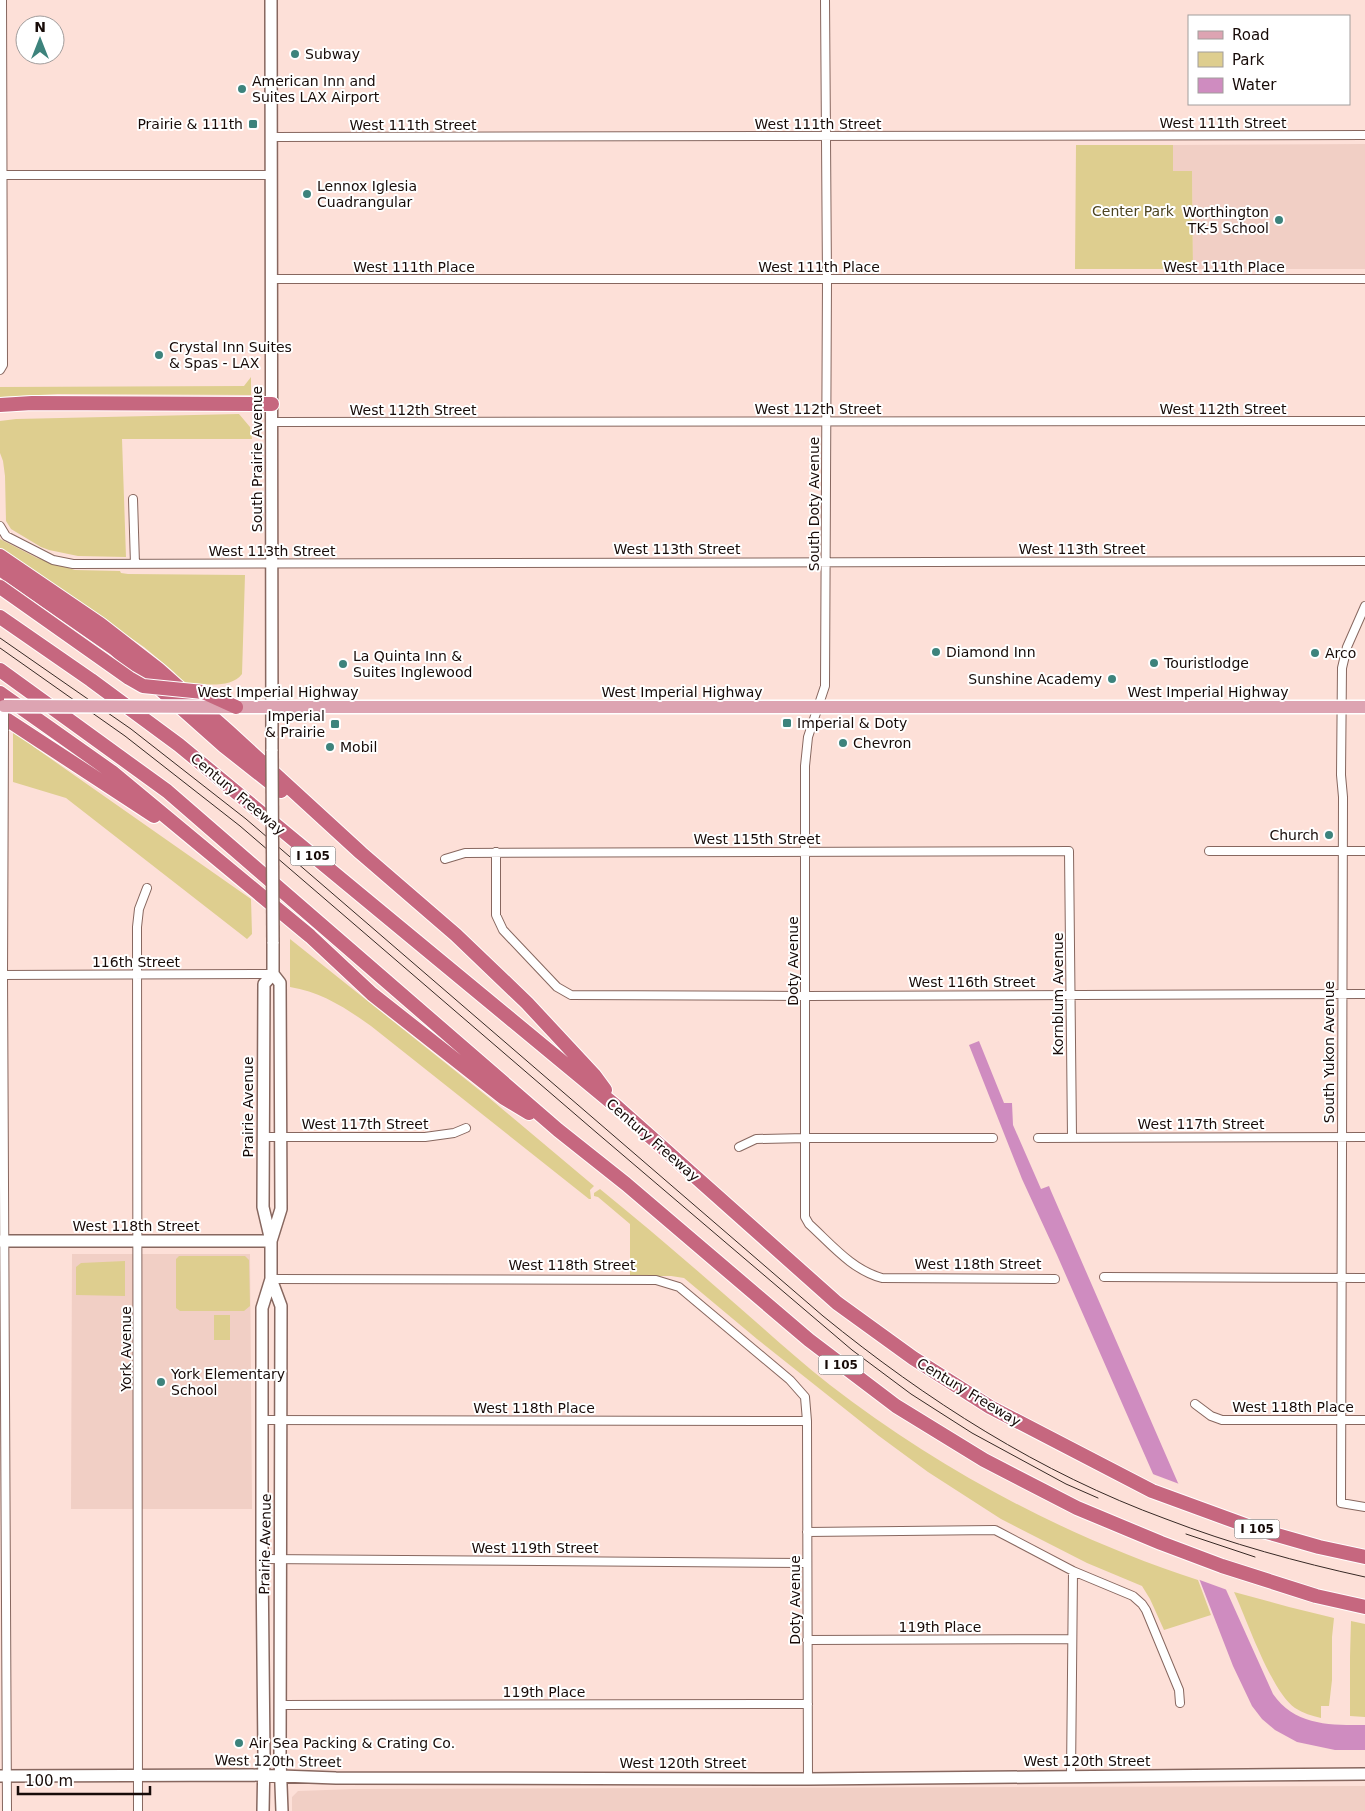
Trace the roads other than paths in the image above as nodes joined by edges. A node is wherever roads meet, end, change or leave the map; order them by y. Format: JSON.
{"nodes":[{"id":1,"x":2,"y":0,"type":"edge"},
{"id":2,"x":271,"y":0,"type":"edge"},
{"id":3,"x":825,"y":0,"type":"edge"},
{"id":4,"x":1365,"y":135,"type":"edge"},
{"id":5,"x":825,"y":136,"type":"junction"},
{"id":6,"x":272,"y":137,"type":"junction"},
{"id":7,"x":1,"y":175,"type":"edge"},
{"id":8,"x":272,"y":175,"type":"junction"},
{"id":9,"x":272,"y":279,"type":"junction"},
{"id":10,"x":1365,"y":279,"type":"edge"},
{"id":11,"x":827,"y":280,"type":"junction"},
{"id":12,"x":0,"y":370,"type":"edge"},
{"id":13,"x":32,"y":403,"type":"junction"},
{"id":14,"x":272,"y":404,"type":"junction"},
{"id":15,"x":0,"y":405,"type":"edge"},
{"id":16,"x":0,"y":414,"type":"edge"},
{"id":17,"x":1365,"y":421,"type":"edge"},
{"id":18,"x":272,"y":422,"type":"junction"},
{"id":19,"x":827,"y":422,"type":"junction"},
{"id":20,"x":133,"y":499,"type":"dead end"},
{"id":21,"x":0,"y":526,"type":"edge"},
{"id":22,"x":0,"y":556,"type":"edge"},
{"id":23,"x":1365,"y":561,"type":"edge"},
{"id":24,"x":826,"y":562,"type":"junction"},
{"id":25,"x":272,"y":563,"type":"junction"},
{"id":26,"x":135,"y":564,"type":"junction"},
{"id":27,"x":0,"y":569,"type":"edge"},
{"id":28,"x":0,"y":587,"type":"edge"},
{"id":29,"x":1365,"y":606,"type":"edge"},
{"id":30,"x":0,"y":617,"type":"edge"},
{"id":31,"x":0,"y":670,"type":"edge"},
{"id":32,"x":1,"y":705,"type":"edge"},
{"id":33,"x":236,"y":707,"type":"junction"},
{"id":34,"x":817,"y":707,"type":"junction"},
{"id":35,"x":1341,"y":707,"type":"junction"},
{"id":36,"x":1365,"y":707,"type":"edge"},
{"id":37,"x":272,"y":708,"type":"junction"},
{"id":38,"x":805,"y":851,"type":"junction"},
{"id":39,"x":1070,"y":851,"type":"joint"},
{"id":40,"x":1209,"y":851,"type":"dead end"},
{"id":41,"x":1342,"y":851,"type":"junction"},
{"id":42,"x":1365,"y":851,"type":"edge"},
{"id":43,"x":496,"y":852,"type":"junction"},
{"id":44,"x":361,"y":853,"type":"junction"},
{"id":45,"x":214,"y":855,"type":"junction"},
{"id":46,"x":445,"y":859,"type":"dead end"},
{"id":47,"x":147,"y":888,"type":"dead end"},
{"id":48,"x":138,"y":974,"type":"junction"},
{"id":49,"x":273,"y":974,"type":"junction"},
{"id":50,"x":1,"y":975,"type":"edge"},
{"id":51,"x":1071,"y":994,"type":"junction"},
{"id":52,"x":1342,"y":994,"type":"junction"},
{"id":53,"x":1365,"y":994,"type":"edge"},
{"id":54,"x":806,"y":996,"type":"junction"},
{"id":55,"x":617,"y":1107,"type":"junction"},
{"id":56,"x":466,"y":1128,"type":"dead end"},
{"id":57,"x":558,"y":1130,"type":"junction"},
{"id":58,"x":1342,"y":1136,"type":"junction"},
{"id":59,"x":1365,"y":1136,"type":"edge"},
{"id":60,"x":263,"y":1137,"type":"junction"},
{"id":61,"x":282,"y":1137,"type":"junction"},
{"id":62,"x":1072,"y":1137,"type":"junction"},
{"id":63,"x":806,"y":1138,"type":"junction"},
{"id":64,"x":992,"y":1138,"type":"dead end"},
{"id":65,"x":1038,"y":1138,"type":"dead end"},
{"id":66,"x":740,"y":1147,"type":"dead end"},
{"id":67,"x":805,"y":1217,"type":"joint"},
{"id":68,"x":2,"y":1241,"type":"edge"},
{"id":69,"x":138,"y":1241,"type":"junction"},
{"id":70,"x":271,"y":1241,"type":"junction"},
{"id":71,"x":1104,"y":1277,"type":"dead end"},
{"id":72,"x":1342,"y":1278,"type":"junction"},
{"id":73,"x":1365,"y":1278,"type":"edge"},
{"id":74,"x":1055,"y":1279,"type":"dead end"},
{"id":75,"x":271,"y":1280,"type":"junction"},
{"id":76,"x":1195,"y":1404,"type":"dead end"},
{"id":77,"x":262,"y":1420,"type":"junction"},
{"id":78,"x":280,"y":1420,"type":"junction"},
{"id":79,"x":1341,"y":1420,"type":"junction"},
{"id":80,"x":1365,"y":1420,"type":"edge"},
{"id":81,"x":806,"y":1421,"type":"junction"},
{"id":82,"x":1365,"y":1507,"type":"edge"},
{"id":83,"x":3,"y":1510,"type":"edge"},
{"id":84,"x":807,"y":1532,"type":"junction"},
{"id":85,"x":1365,"y":1557,"type":"edge"},
{"id":86,"x":262,"y":1559,"type":"junction"},
{"id":87,"x":280,"y":1559,"type":"junction"},
{"id":88,"x":807,"y":1563,"type":"junction"},
{"id":89,"x":1073,"y":1571,"type":"junction"},
{"id":90,"x":1365,"y":1607,"type":"edge"},
{"id":91,"x":1072,"y":1639,"type":"junction"},
{"id":92,"x":807,"y":1640,"type":"junction"},
{"id":93,"x":1180,"y":1703,"type":"dead end"},
{"id":94,"x":808,"y":1704,"type":"junction"},
{"id":95,"x":280,"y":1705,"type":"junction"},
{"id":96,"x":1365,"y":1774,"type":"edge"},
{"id":97,"x":138,"y":1775,"type":"junction"},
{"id":98,"x":3,"y":1776,"type":"edge"},
{"id":99,"x":264,"y":1776,"type":"junction"},
{"id":100,"x":280,"y":1776,"type":"junction"},
{"id":101,"x":1071,"y":1776,"type":"junction"},
{"id":102,"x":808,"y":1779,"type":"junction"},
{"id":103,"x":7,"y":1811,"type":"edge"},
{"id":104,"x":138,"y":1811,"type":"edge"},
{"id":105,"x":263,"y":1811,"type":"edge"},
{"id":106,"x":282,"y":1811,"type":"edge"}],
"edges":[{"from":1,"to":7,"type":"street"},
{"from":2,"to":6,"type":"main road","name":"South Prairie Avenue"},
{"from":3,"to":5,"type":"street","name":"South Doty Avenue"},
{"from":4,"to":5,"type":"street","name":"West 111th Street"},
{"from":5,"to":6,"type":"street","name":"West 111th Street"},
{"from":5,"to":11,"type":"street","name":"South Doty Avenue"},
{"from":6,"to":8,"type":"main road","name":"South Prairie Avenue"},
{"from":7,"to":8,"type":"street"},
{"from":7,"to":12,"type":"street"},
{"from":8,"to":9,"type":"main road","name":"South Prairie Avenue"},
{"from":9,"to":11,"type":"street","name":"West 111th Place"},
{"from":9,"to":14,"type":"main road","name":"South Prairie Avenue"},
{"from":10,"to":11,"type":"street","name":"West 111th Place"},
{"from":11,"to":19,"type":"street","name":"South Doty Avenue"},
{"from":13,"to":14,"type":"highway"},
{"from":13,"to":15,"type":"highway"},
{"from":13,"to":16,"type":"highway"},
{"from":14,"to":18,"type":"main road","name":"South Prairie Avenue"},
{"from":17,"to":19,"type":"street","name":"West 112th Street"},
{"from":18,"to":19,"type":"street","name":"West 112th Street"},
{"from":18,"to":25,"type":"main road","name":"South Prairie Avenue"},
{"from":19,"to":24,"type":"street","name":"South Doty Avenue"},
{"from":20,"to":26,"type":"street"},
{"from":21,"to":26,"type":"street","name":"West 113th Street"},
{"from":22,"to":44,"type":"highway"},
{"from":23,"to":24,"type":"street","name":"West 113th Street"},
{"from":24,"to":25,"type":"street","name":"West 113th Street"},
{"from":24,"to":34,"type":"street","name":"South Doty Avenue"},
{"from":25,"to":26,"type":"street","name":"West 113th Street"},
{"from":25,"to":37,"type":"main road","name":"South Prairie Avenue"},
{"from":27,"to":44,"type":"highway"},
{"from":28,"to":33,"type":"highway","bridge":true},
{"from":29,"to":35,"type":"street","name":"South Yukon Avenue"},
{"from":30,"to":55,"type":"highway","name":"Century Freeway","number":"I 105"},
{"from":31,"to":57,"type":"highway","number":"I 105"},
{"from":32,"to":33,"type":"main road","name":"West Imperial Highway","bridge":true},
{"from":32,"to":45,"type":"highway"},
{"from":32,"to":45,"type":"highway"},
{"from":32,"to":50,"type":"street","bridge":true},
{"from":33,"to":37,"type":"main road","name":"West Imperial Highway"},
{"from":34,"to":35,"type":"main road","name":"West Imperial Highway"},
{"from":34,"to":37,"type":"main road","name":"West Imperial Highway"},
{"from":34,"to":38,"type":"street","name":"Doty Avenue"},
{"from":35,"to":36,"type":"main road","name":"West Imperial Highway"},
{"from":35,"to":41,"type":"street","name":"South Yukon Avenue"},
{"from":37,"to":49,"type":"main road","name":"Prairie Avenue","bridge":true},
{"from":38,"to":39,"type":"street","name":"West 115th Street"},
{"from":38,"to":43,"type":"street","name":"West 115th Street"},
{"from":38,"to":54,"type":"street","name":"Doty Avenue"},
{"from":39,"to":51,"type":"street","name":"Kornblum Avenue"},
{"from":40,"to":41,"type":"street"},
{"from":41,"to":42,"type":"street"},
{"from":41,"to":52,"type":"street","name":"South Yukon Avenue"},
{"from":43,"to":46,"type":"street","name":"West 115th Street"},
{"from":43,"to":54,"type":"street","name":"West 116th Street"},
{"from":44,"to":55,"type":"highway"},
{"from":45,"to":57,"type":"highway"},
{"from":47,"to":48,"type":"street","name":"York Avenue"},
{"from":48,"to":49,"type":"street","name":"116th Street"},
{"from":48,"to":50,"type":"street","name":"116th Street"},
{"from":48,"to":69,"type":"street","name":"York Avenue"},
{"from":49,"to":60,"type":"main road","name":"Prairie Avenue"},
{"from":49,"to":61,"type":"main road","name":"Prairie Avenue"},
{"from":50,"to":68,"type":"street"},
{"from":51,"to":52,"type":"street","name":"West 116th Street"},
{"from":51,"to":54,"type":"street","name":"West 116th Street"},
{"from":51,"to":62,"type":"street","name":"Kornblum Avenue"},
{"from":52,"to":53,"type":"street","name":"West 116th Street"},
{"from":52,"to":58,"type":"street","name":"South Yukon Avenue"},
{"from":54,"to":63,"type":"street","name":"Doty Avenue"},
{"from":55,"to":85,"type":"highway","name":"Century Freeway","number":"I 105"},
{"from":56,"to":61,"type":"street","name":"West 117th Street"},
{"from":57,"to":90,"type":"highway","number":"I 105"},
{"from":58,"to":59,"type":"street","name":"West 117th Street"},
{"from":58,"to":62,"type":"street","name":"West 117th Street"},
{"from":58,"to":72,"type":"street","name":"South Yukon Avenue"},
{"from":60,"to":61,"type":"street","name":"West 117th Street"},
{"from":60,"to":70,"type":"main road","name":"Prairie Avenue"},
{"from":61,"to":70,"type":"main road","name":"Prairie Avenue"},
{"from":62,"to":65,"type":"street","name":"West 117th Street"},
{"from":63,"to":64,"type":"street"},
{"from":63,"to":66,"type":"street"},
{"from":63,"to":67,"type":"street","name":"Doty Avenue"},
{"from":67,"to":74,"type":"street","name":"West 118th Street"},
{"from":68,"to":69,"type":"main road","name":"West 118th Street"},
{"from":68,"to":83,"type":"street"},
{"from":69,"to":70,"type":"main road","name":"West 118th Street"},
{"from":69,"to":97,"type":"street","name":"York Avenue"},
{"from":70,"to":75,"type":"main road","name":"Prairie Avenue"},
{"from":71,"to":72,"type":"street"},
{"from":72,"to":73,"type":"street"},
{"from":72,"to":79,"type":"street","name":"South Yukon Avenue"},
{"from":75,"to":77,"type":"main road","name":"Prairie Avenue"},
{"from":75,"to":78,"type":"main road","name":"Prairie Avenue"},
{"from":75,"to":81,"type":"street","name":"West 118th Street"},
{"from":76,"to":79,"type":"street","name":"West 118th Place"},
{"from":77,"to":78,"type":"street","name":"West 118th Place"},
{"from":77,"to":86,"type":"main road","name":"Prairie Avenue"},
{"from":78,"to":81,"type":"street","name":"West 118th Place"},
{"from":78,"to":87,"type":"main road","name":"Prairie Avenue"},
{"from":79,"to":80,"type":"street","name":"West 118th Place"},
{"from":79,"to":82,"type":"street","name":"South Yukon Avenue"},
{"from":81,"to":84,"type":"street","name":"Doty Avenue"},
{"from":83,"to":98,"type":"street"},
{"from":84,"to":88,"type":"street","name":"Doty Avenue"},
{"from":84,"to":89,"type":"street"},
{"from":86,"to":87,"type":"street","name":"West 119th Street"},
{"from":86,"to":99,"type":"main road","name":"Prairie Avenue"},
{"from":87,"to":88,"type":"street","name":"West 119th Street"},
{"from":87,"to":95,"type":"main road","name":"Prairie Avenue"},
{"from":88,"to":92,"type":"street","name":"Doty Avenue"},
{"from":89,"to":91,"type":"street"},
{"from":89,"to":93,"type":"street"},
{"from":91,"to":92,"type":"street","name":"119th Place"},
{"from":91,"to":101,"type":"street"},
{"from":92,"to":94,"type":"street","name":"Doty Avenue"},
{"from":94,"to":95,"type":"street","name":"119th Place"},
{"from":94,"to":102,"type":"street","name":"Doty Avenue"},
{"from":95,"to":100,"type":"main road","name":"Prairie Avenue"},
{"from":96,"to":101,"type":"main road","name":"West 120th Street"},
{"from":97,"to":98,"type":"main road","name":"West 120th Street"},
{"from":97,"to":99,"type":"main road","name":"West 120th Street"},
{"from":97,"to":104,"type":"street","name":"York Avenue"},
{"from":98,"to":103,"type":"street"},
{"from":99,"to":100,"type":"main road","name":"West 120th Street"},
{"from":99,"to":105,"type":"main road","name":"Prairie Avenue"},
{"from":100,"to":102,"type":"main road","name":"West 120th Street"},
{"from":100,"to":106,"type":"main road","name":"Prairie Avenue"},
{"from":101,"to":102,"type":"main road","name":"West 120th Street"}]}
